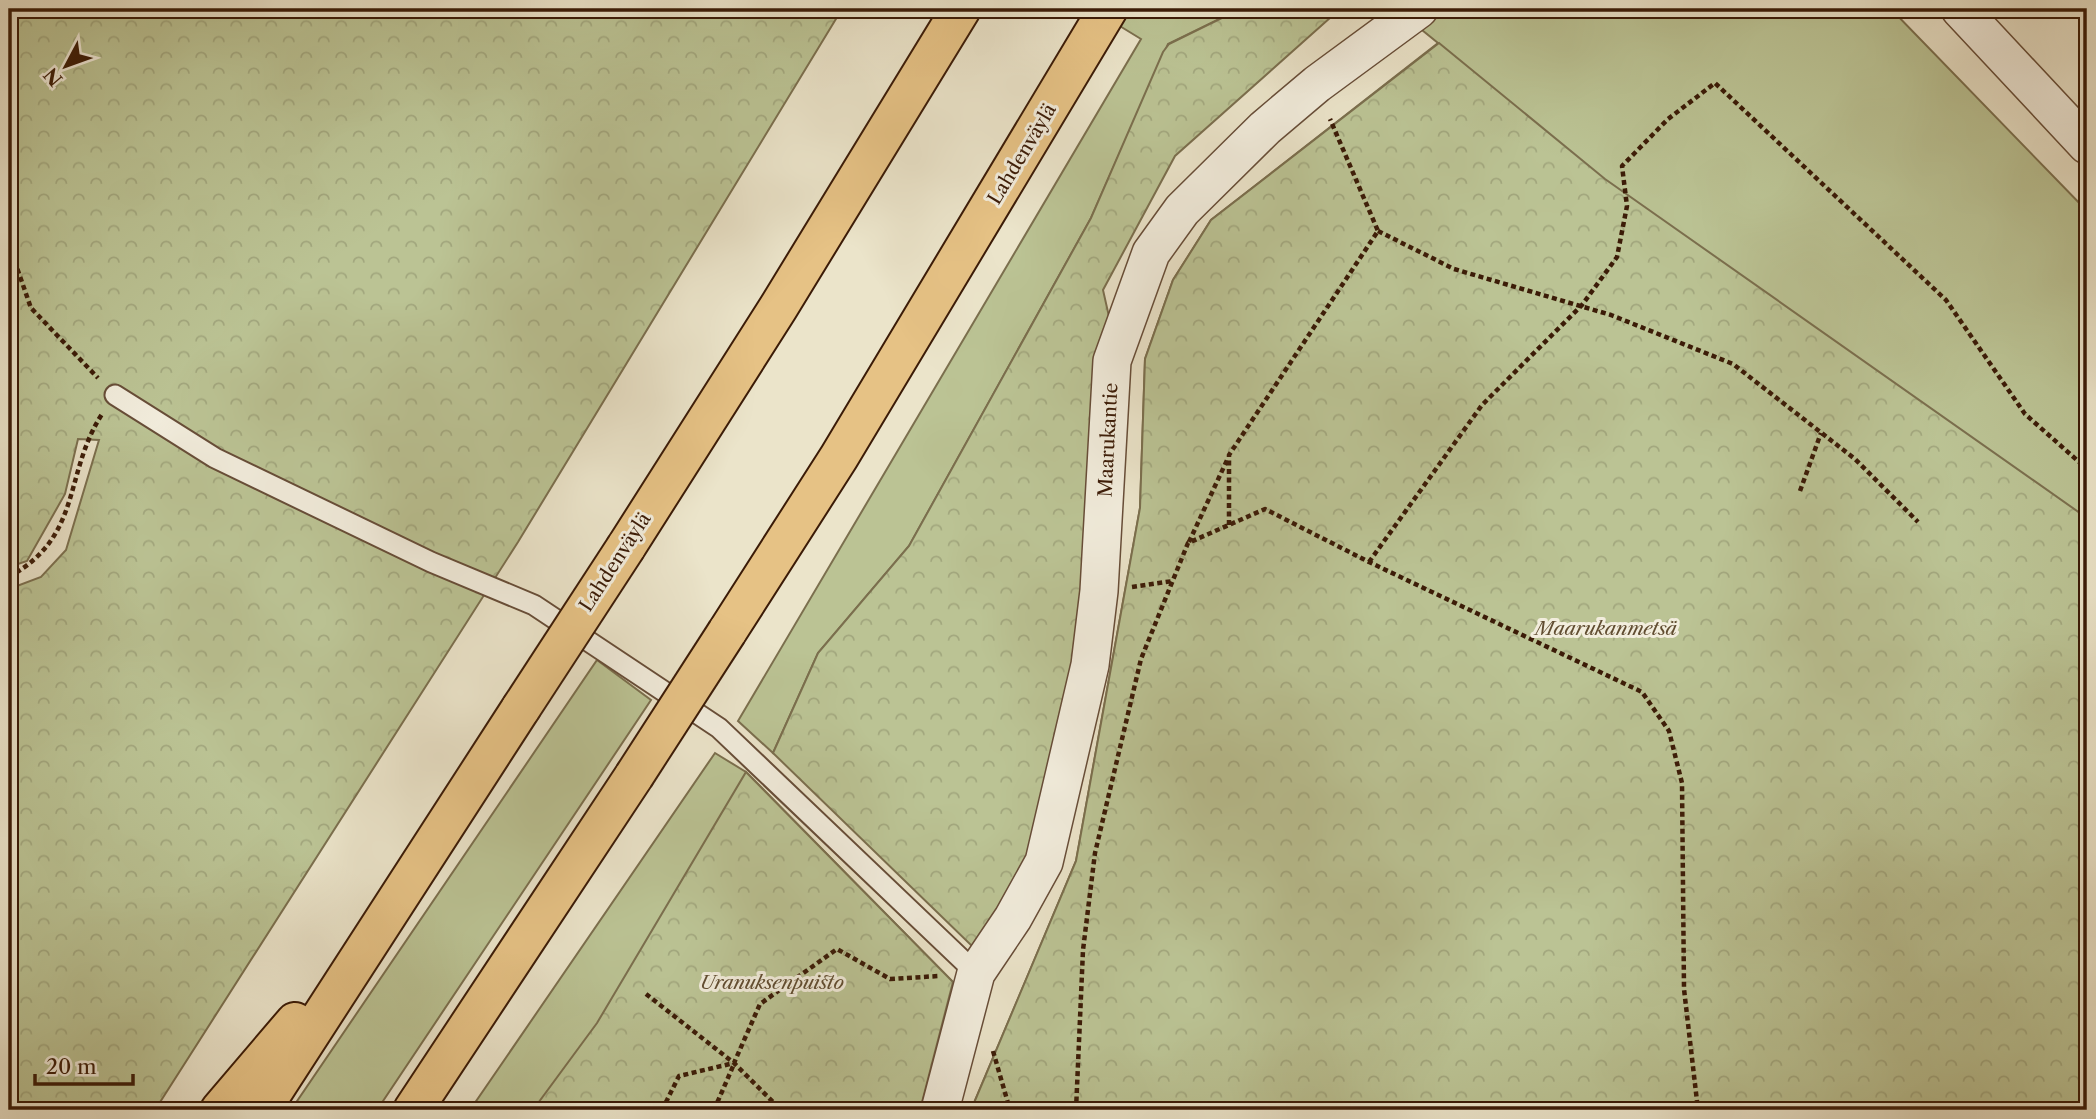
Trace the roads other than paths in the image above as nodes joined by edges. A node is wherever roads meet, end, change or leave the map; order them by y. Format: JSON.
{"nodes":[{"id":1,"x":961,"y":9,"type":"edge"},
{"id":2,"x":1108,"y":9,"type":"edge"},
{"id":3,"x":1419,"y":9,"type":"edge"},
{"id":4,"x":1960,"y":9,"type":"edge"},
{"id":5,"x":2087,"y":145,"type":"edge"},
{"id":6,"x":115,"y":395,"type":"road end"},
{"id":7,"x":397,"y":904,"type":"junction"},
{"id":8,"x":976,"y":973,"type":"junction"},
{"id":9,"x":219,"y":1110,"type":"edge"},
{"id":10,"x":261,"y":1110,"type":"edge"},
{"id":11,"x":413,"y":1110,"type":"edge"},
{"id":12,"x":940,"y":1110,"type":"edge"}],
"edges":[{"from":1,"to":7,"type":"highway","name":"Lahdenväylä","bridge":true},
{"from":2,"to":11,"type":"highway","name":"Lahdenväylä","bridge":true},
{"from":3,"to":8,"type":"street","name":"Maarukantie"},
{"from":4,"to":5,"type":"street"},
{"from":6,"to":8,"type":"lane"},
{"from":7,"to":9,"type":"highway"},
{"from":7,"to":10,"type":"highway","name":"Lahdenväylä"},
{"from":8,"to":12,"type":"street","name":"Maarukantie"}]}
